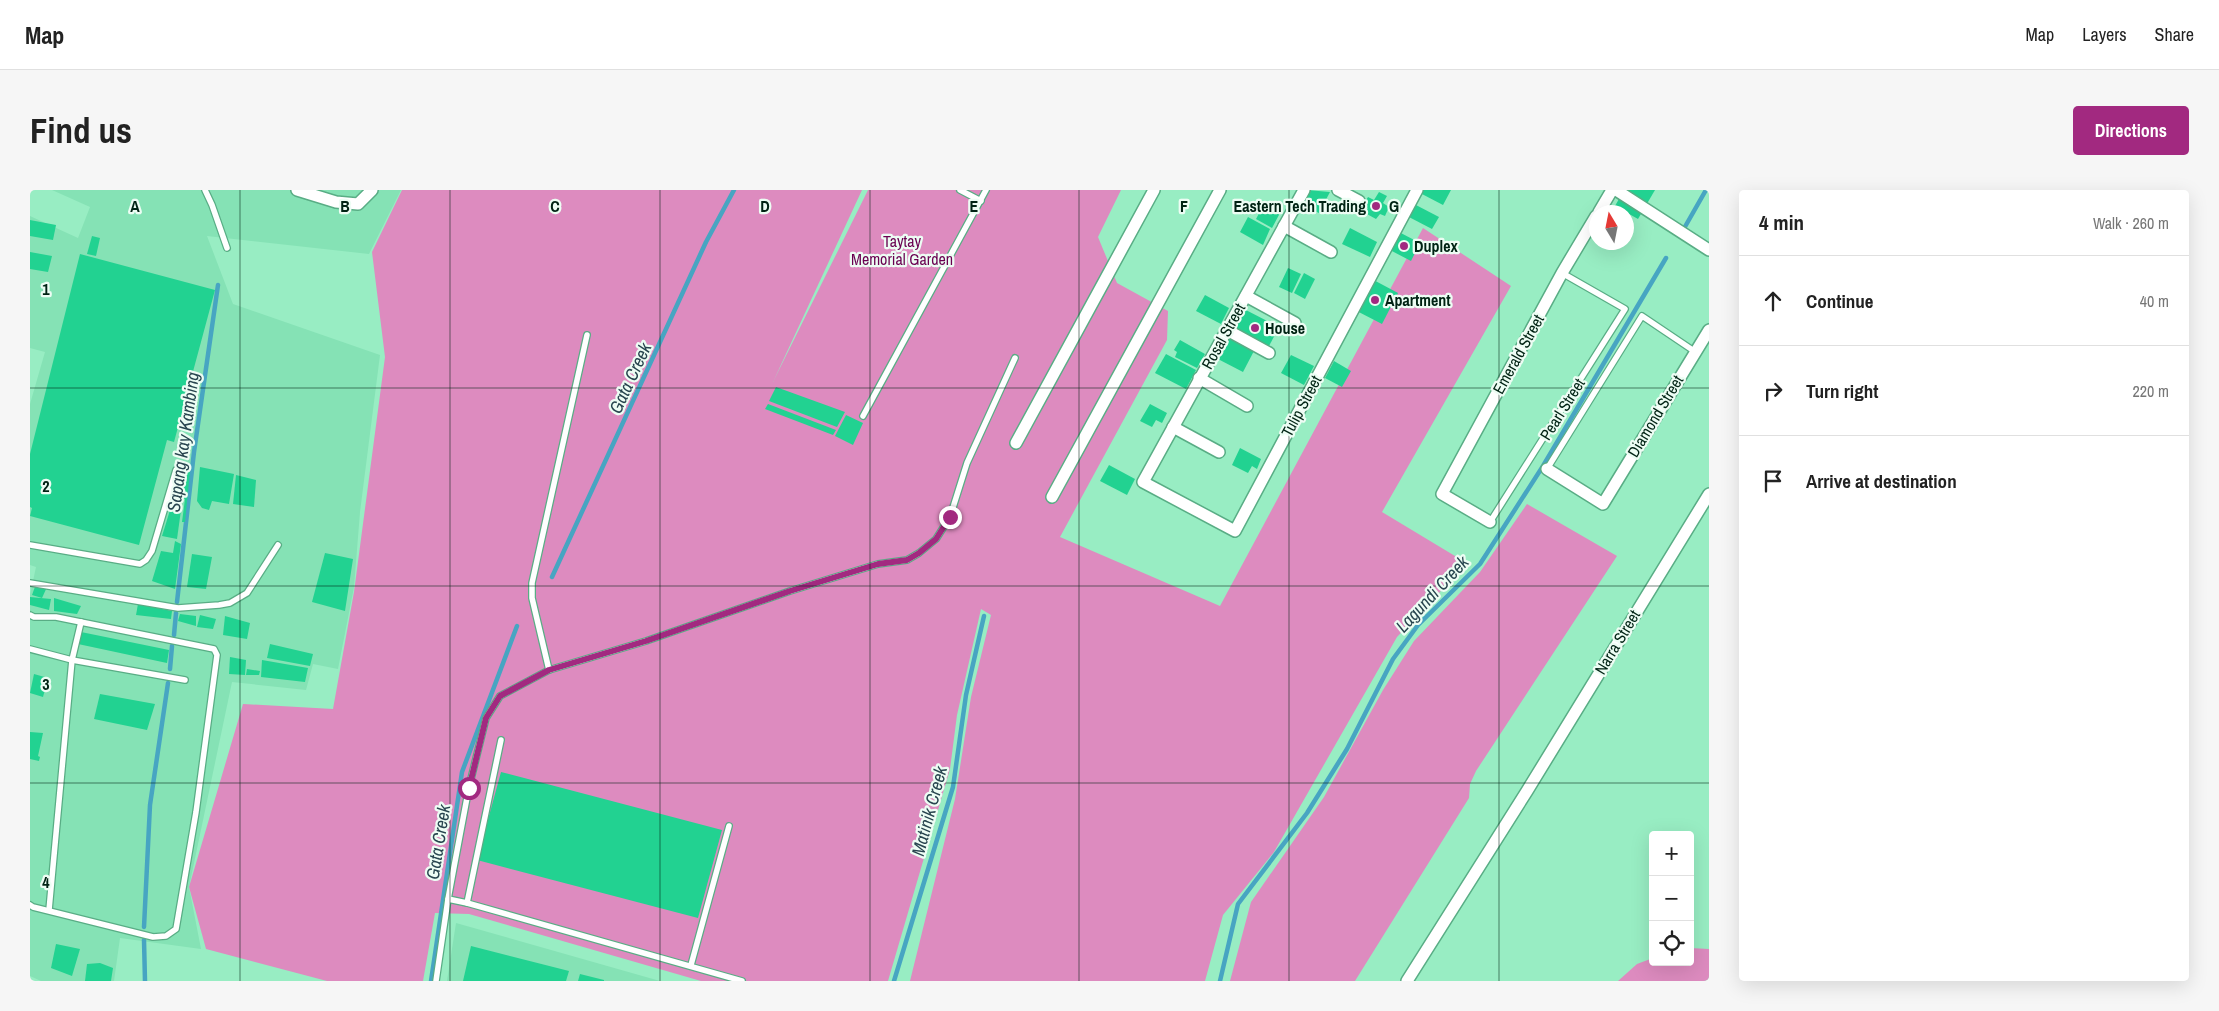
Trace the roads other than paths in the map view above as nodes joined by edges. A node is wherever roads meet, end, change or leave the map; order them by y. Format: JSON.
{"nodes":[{"id":1,"x":204,"y":190,"type":"edge"},
{"id":2,"x":297,"y":190,"type":"edge"},
{"id":3,"x":372,"y":190,"type":"edge"},
{"id":4,"x":960,"y":190,"type":"edge"},
{"id":5,"x":986,"y":190,"type":"edge"},
{"id":6,"x":1154,"y":190,"type":"edge"},
{"id":7,"x":1220,"y":190,"type":"edge"},
{"id":8,"x":1304,"y":190,"type":"edge"},
{"id":9,"x":1338,"y":190,"type":"edge"},
{"id":10,"x":1417,"y":190,"type":"edge"},
{"id":11,"x":1612,"y":190,"type":"edge"},
{"id":12,"x":1616,"y":190,"type":"edge"},
{"id":13,"x":981,"y":201,"type":"junction"},
{"id":14,"x":1359,"y":201,"type":"dead end"},
{"id":15,"x":1603,"y":205,"type":"edge"},
{"id":16,"x":1284,"y":226,"type":"junction"},
{"id":17,"x":1589,"y":228,"type":"edge"},
{"id":18,"x":228,"y":248,"type":"dead end"},
{"id":19,"x":1709,"y":250,"type":"edge"},
{"id":20,"x":1331,"y":252,"type":"dead end"},
{"id":21,"x":1562,"y":273,"type":"junction"},
{"id":22,"x":1246,"y":296,"type":"junction"},
{"id":23,"x":1295,"y":323,"type":"dead end"},
{"id":24,"x":1227,"y":330,"type":"junction"},
{"id":25,"x":1709,"y":330,"type":"edge"},
{"id":26,"x":587,"y":335,"type":"dead end"},
{"id":27,"x":1694,"y":351,"type":"junction"},
{"id":28,"x":1269,"y":353,"type":"dead end"},
{"id":29,"x":1015,"y":358,"type":"dead end"},
{"id":30,"x":1200,"y":378,"type":"junction"},
{"id":31,"x":1247,"y":406,"type":"dead end"},
{"id":32,"x":863,"y":416,"type":"dead end"},
{"id":33,"x":1174,"y":427,"type":"junction"},
{"id":34,"x":1016,"y":443,"type":"dead end"},
{"id":35,"x":1219,"y":452,"type":"dead end"},
{"id":36,"x":1547,"y":469,"type":"joint"},
{"id":37,"x":176,"y":470,"type":"dead end"},
{"id":38,"x":1143,"y":482,"type":"joint"},
{"id":39,"x":1442,"y":494,"type":"joint"},
{"id":40,"x":1709,"y":494,"type":"edge"},
{"id":41,"x":1052,"y":496,"type":"dead end"},
{"id":42,"x":1490,"y":522,"type":"joint"},
{"id":43,"x":30,"y":545,"type":"edge"},
{"id":44,"x":278,"y":545,"type":"dead end"},
{"id":45,"x":30,"y":583,"type":"edge"},
{"id":46,"x":31,"y":618,"type":"edge"},
{"id":47,"x":81,"y":622,"type":"junction"},
{"id":48,"x":30,"y":649,"type":"edge"},
{"id":49,"x":72,"y":660,"type":"junction"},
{"id":50,"x":549,"y":670,"type":"junction"},
{"id":51,"x":185,"y":680,"type":"dead end"},
{"id":52,"x":501,"y":740,"type":"dead end"},
{"id":53,"x":729,"y":826,"type":"dead end"},
{"id":54,"x":448,"y":899,"type":"junction"},
{"id":55,"x":467,"y":902,"type":"junction"},
{"id":56,"x":30,"y":904,"type":"edge"},
{"id":57,"x":49,"y":910,"type":"junction"},
{"id":58,"x":691,"y":965,"type":"junction"},
{"id":59,"x":436,"y":981,"type":"edge"},
{"id":60,"x":742,"y":981,"type":"edge"},
{"id":61,"x":1407,"y":981,"type":"edge"}],
"edges":[{"from":1,"to":18,"type":"lane"},
{"from":2,"to":3,"type":"street"},
{"from":4,"to":13,"type":"lane"},
{"from":5,"to":13,"type":"lane"},
{"from":6,"to":34,"type":"street"},
{"from":7,"to":41,"type":"street"},
{"from":8,"to":16,"type":"street","name":"Rosal Street"},
{"from":9,"to":14,"type":"street"},
{"from":10,"to":38,"type":"street","name":"Tulip Street"},
{"from":11,"to":15,"type":"street"},
{"from":12,"to":19,"type":"street"},
{"from":13,"to":32,"type":"lane"},
{"from":16,"to":20,"type":"street"},
{"from":16,"to":22,"type":"street","name":"Rosal Street"},
{"from":17,"to":21,"type":"street","name":"Emerald Street"},
{"from":21,"to":39,"type":"street","name":"Emerald Street"},
{"from":21,"to":42,"type":"lane","name":"Pearl Street"},
{"from":22,"to":23,"type":"street"},
{"from":22,"to":24,"type":"street","name":"Rosal Street"},
{"from":24,"to":28,"type":"street"},
{"from":24,"to":30,"type":"street","name":"Rosal Street"},
{"from":25,"to":27,"type":"street","name":"Diamond Street"},
{"from":26,"to":50,"type":"lane"},
{"from":27,"to":36,"type":"lane"},
{"from":27,"to":36,"type":"street","name":"Diamond Street"},
{"from":29,"to":50,"type":"lane"},
{"from":30,"to":31,"type":"street"},
{"from":30,"to":33,"type":"street","name":"Rosal Street"},
{"from":33,"to":35,"type":"street"},
{"from":33,"to":38,"type":"street","name":"Rosal Street"},
{"from":37,"to":43,"type":"lane"},
{"from":39,"to":42,"type":"street","name":"Pearl Street"},
{"from":40,"to":61,"type":"street","name":"Narra Street"},
{"from":44,"to":45,"type":"lane"},
{"from":46,"to":47,"type":"lane"},
{"from":47,"to":49,"type":"lane"},
{"from":47,"to":57,"type":"lane"},
{"from":48,"to":49,"type":"lane"},
{"from":49,"to":51,"type":"lane"},
{"from":49,"to":57,"type":"lane"},
{"from":50,"to":54,"type":"lane"},
{"from":52,"to":55,"type":"lane"},
{"from":53,"to":58,"type":"lane"},
{"from":54,"to":55,"type":"lane"},
{"from":54,"to":59,"type":"lane"},
{"from":55,"to":58,"type":"lane"},
{"from":56,"to":57,"type":"lane"},
{"from":58,"to":60,"type":"lane"}]}
